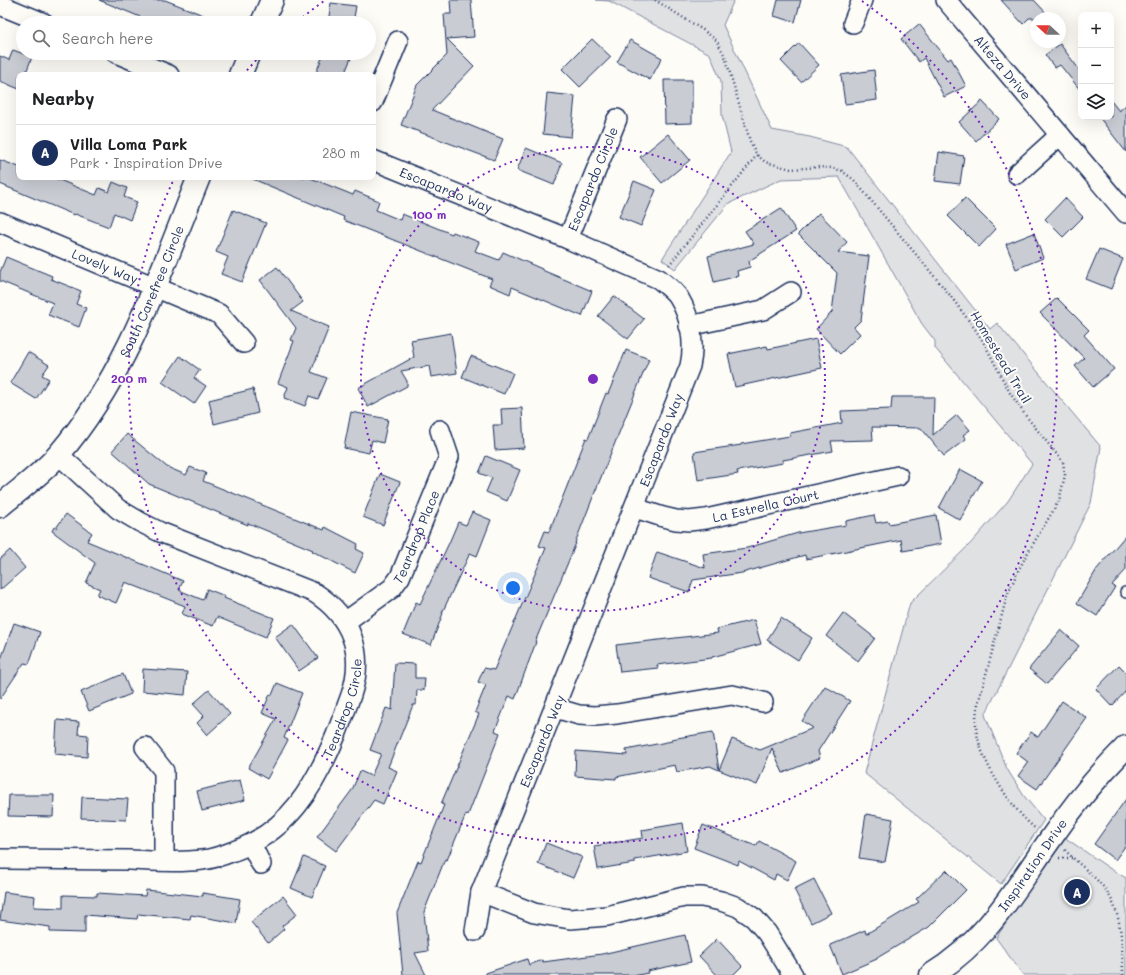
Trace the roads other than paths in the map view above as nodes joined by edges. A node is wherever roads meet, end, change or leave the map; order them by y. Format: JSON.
{"nodes":[{"id":1,"x":272,"y":0,"type":"edge"},
{"id":2,"x":862,"y":0,"type":"edge"},
{"id":3,"x":946,"y":0,"type":"edge"},
{"id":4,"x":0,"y":5,"type":"edge"},
{"id":5,"x":27,"y":16,"type":"edge"},
{"id":6,"x":265,"y":16,"type":"edge"},
{"id":7,"x":853,"y":23,"type":"dead end"},
{"id":8,"x":398,"y":41,"type":"dead end"},
{"id":9,"x":133,"y":60,"type":"edge"},
{"id":10,"x":246,"y":60,"type":"edge"},
{"id":11,"x":162,"y":72,"type":"edge"},
{"id":12,"x":241,"y":72,"type":"edge"},
{"id":13,"x":376,"y":95,"type":"edge"},
{"id":14,"x":618,"y":119,"type":"dead end"},
{"id":15,"x":1060,"y":135,"type":"junction"},
{"id":16,"x":376,"y":161,"type":"edge"},
{"id":17,"x":1017,"y":174,"type":"dead end"},
{"id":18,"x":198,"y":180,"type":"edge"},
{"id":19,"x":1126,"y":213,"type":"edge"},
{"id":20,"x":0,"y":222,"type":"edge"},
{"id":21,"x":568,"y":239,"type":"junction"},
{"id":22,"x":155,"y":286,"type":"junction"},
{"id":23,"x":791,"y":292,"type":"dead end"},
{"id":24,"x":689,"y":326,"type":"junction"},
{"id":25,"x":244,"y":343,"type":"dead end"},
{"id":26,"x":440,"y":430,"type":"dead end"},
{"id":27,"x":59,"y":455,"type":"junction"},
{"id":28,"x":898,"y":476,"type":"dead end"},
{"id":29,"x":0,"y":506,"type":"edge"},
{"id":30,"x":635,"y":508,"type":"junction"},
{"id":31,"x":345,"y":622,"type":"junction"},
{"id":32,"x":763,"y":702,"type":"dead end"},
{"id":33,"x":555,"y":708,"type":"junction"},
{"id":34,"x":145,"y":747,"type":"dead end"},
{"id":35,"x":1126,"y":747,"type":"edge"},
{"id":36,"x":251,"y":844,"type":"junction"},
{"id":37,"x":0,"y":859,"type":"edge"},
{"id":38,"x":164,"y":861,"type":"junction"},
{"id":39,"x":261,"y":864,"type":"dead end"},
{"id":40,"x":481,"y":892,"type":"junction"},
{"id":41,"x":475,"y":931,"type":"dead end"},
{"id":42,"x":792,"y":975,"type":"edge"},
{"id":43,"x":930,"y":975,"type":"edge"}],
"edges":[{"from":1,"to":6,"type":"main road"},
{"from":2,"to":7,"type":"street"},
{"from":3,"to":15,"type":"street","name":"Alteza Drive"},
{"from":4,"to":5,"type":"street"},
{"from":8,"to":13,"type":"street"},
{"from":9,"to":11,"type":"street"},
{"from":10,"to":12,"type":"main road"},
{"from":14,"to":21,"type":"street","name":"Escapardo Circle"},
{"from":15,"to":17,"type":"street"},
{"from":15,"to":19,"type":"street","name":"Alteza Drive"},
{"from":16,"to":21,"type":"street","name":"Escapardo Way"},
{"from":18,"to":22,"type":"main road","name":"South Carefree Circle"},
{"from":20,"to":22,"type":"street","name":"Lovely Way"},
{"from":21,"to":24,"type":"street","name":"Escapardo Way"},
{"from":22,"to":25,"type":"street","name":"Lovely Way"},
{"from":22,"to":27,"type":"main road","name":"South Carefree Circle"},
{"from":23,"to":24,"type":"street"},
{"from":24,"to":30,"type":"street","name":"Escapardo Way"},
{"from":26,"to":31,"type":"street","name":"Teardrop Place"},
{"from":27,"to":29,"type":"main road","name":"South Carefree Circle"},
{"from":27,"to":31,"type":"street","name":"Teardrop Circle"},
{"from":28,"to":30,"type":"street","name":"La Estrella Court"},
{"from":30,"to":33,"type":"street","name":"Escapardo Way"},
{"from":31,"to":36,"type":"street","name":"Teardrop Circle"},
{"from":32,"to":33,"type":"street"},
{"from":33,"to":40,"type":"street","name":"Escapardo Way"},
{"from":34,"to":38,"type":"street"},
{"from":35,"to":43,"type":"main road","name":"Inspiration Drive"},
{"from":36,"to":38,"type":"street","name":"Teardrop Circle"},
{"from":36,"to":39,"type":"street"},
{"from":37,"to":38,"type":"street","name":"Teardrop Circle"},
{"from":40,"to":41,"type":"street","name":"Escapardo Way"},
{"from":40,"to":42,"type":"street"}]}
